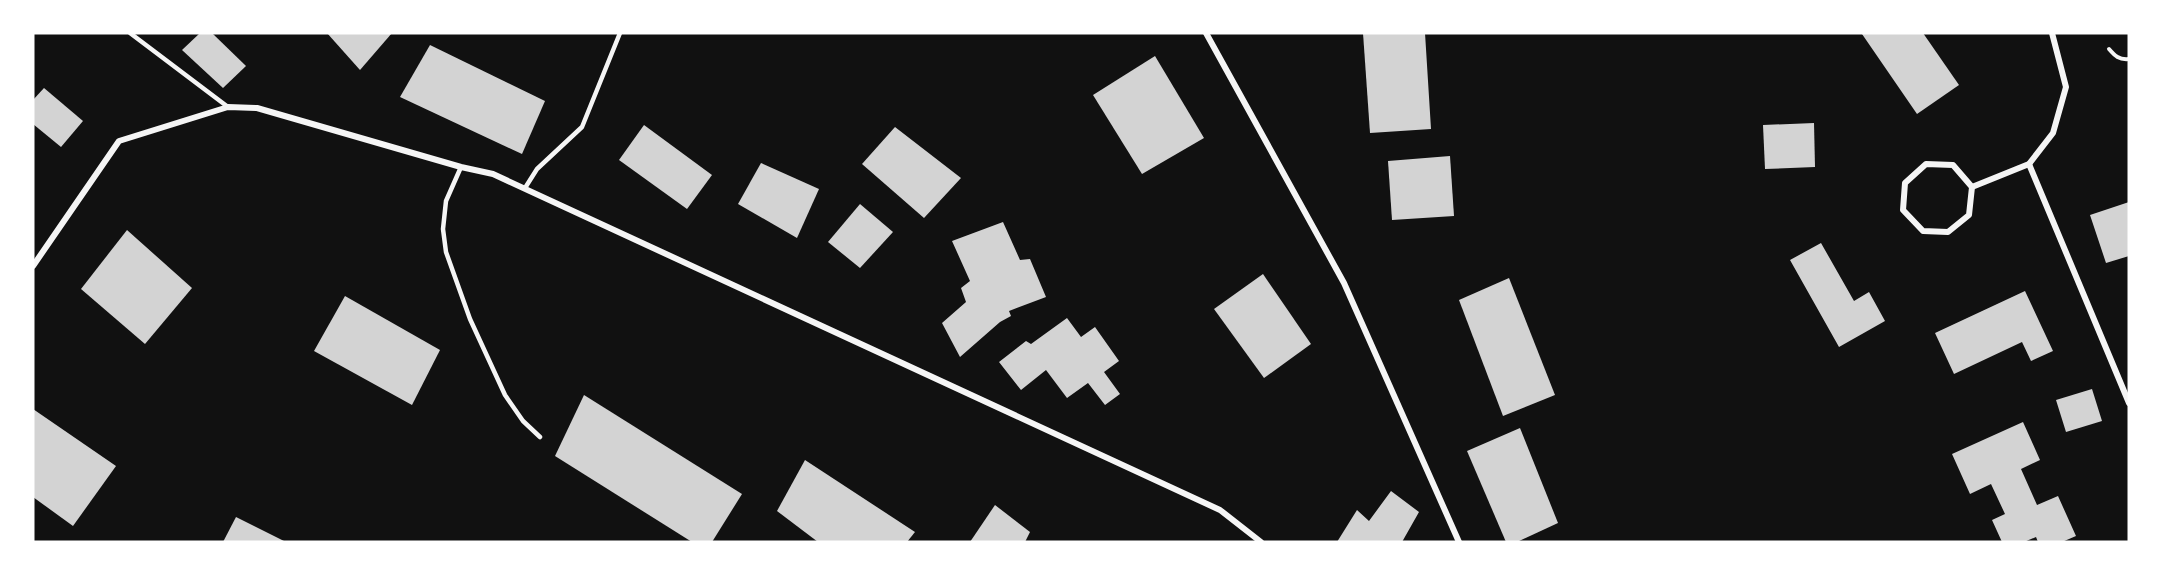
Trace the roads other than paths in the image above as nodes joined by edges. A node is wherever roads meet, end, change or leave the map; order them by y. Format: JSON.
{"nodes":[{"id":1,"x":130,"y":33,"type":"edge"},
{"id":2,"x":620,"y":33,"type":"edge"},
{"id":3,"x":1206,"y":33,"type":"edge"},
{"id":4,"x":2052,"y":33,"type":"edge"},
{"id":5,"x":228,"y":107,"type":"junction"},
{"id":6,"x":2029,"y":164,"type":"junction"},
{"id":7,"x":461,"y":167,"type":"junction"},
{"id":8,"x":1972,"y":187,"type":"junction"},
{"id":9,"x":525,"y":188,"type":"junction"},
{"id":10,"x":33,"y":266,"type":"edge"},
{"id":11,"x":2129,"y":403,"type":"edge"},
{"id":12,"x":540,"y":437,"type":"dead end"},
{"id":13,"x":1261,"y":542,"type":"edge"},
{"id":14,"x":1459,"y":542,"type":"edge"}],
"edges":[{"from":1,"to":5,"type":"lane"},
{"from":2,"to":9,"type":"lane"},
{"from":3,"to":14,"type":"street"},
{"from":4,"to":6,"type":"street"},
{"from":5,"to":7,"type":"street"},
{"from":5,"to":10,"type":"street"},
{"from":6,"to":8,"type":"street"},
{"from":6,"to":11,"type":"street"},
{"from":7,"to":9,"type":"street"},
{"from":7,"to":12,"type":"lane"},
{"from":8,"to":8,"type":"street"},
{"from":9,"to":13,"type":"street"}]}
